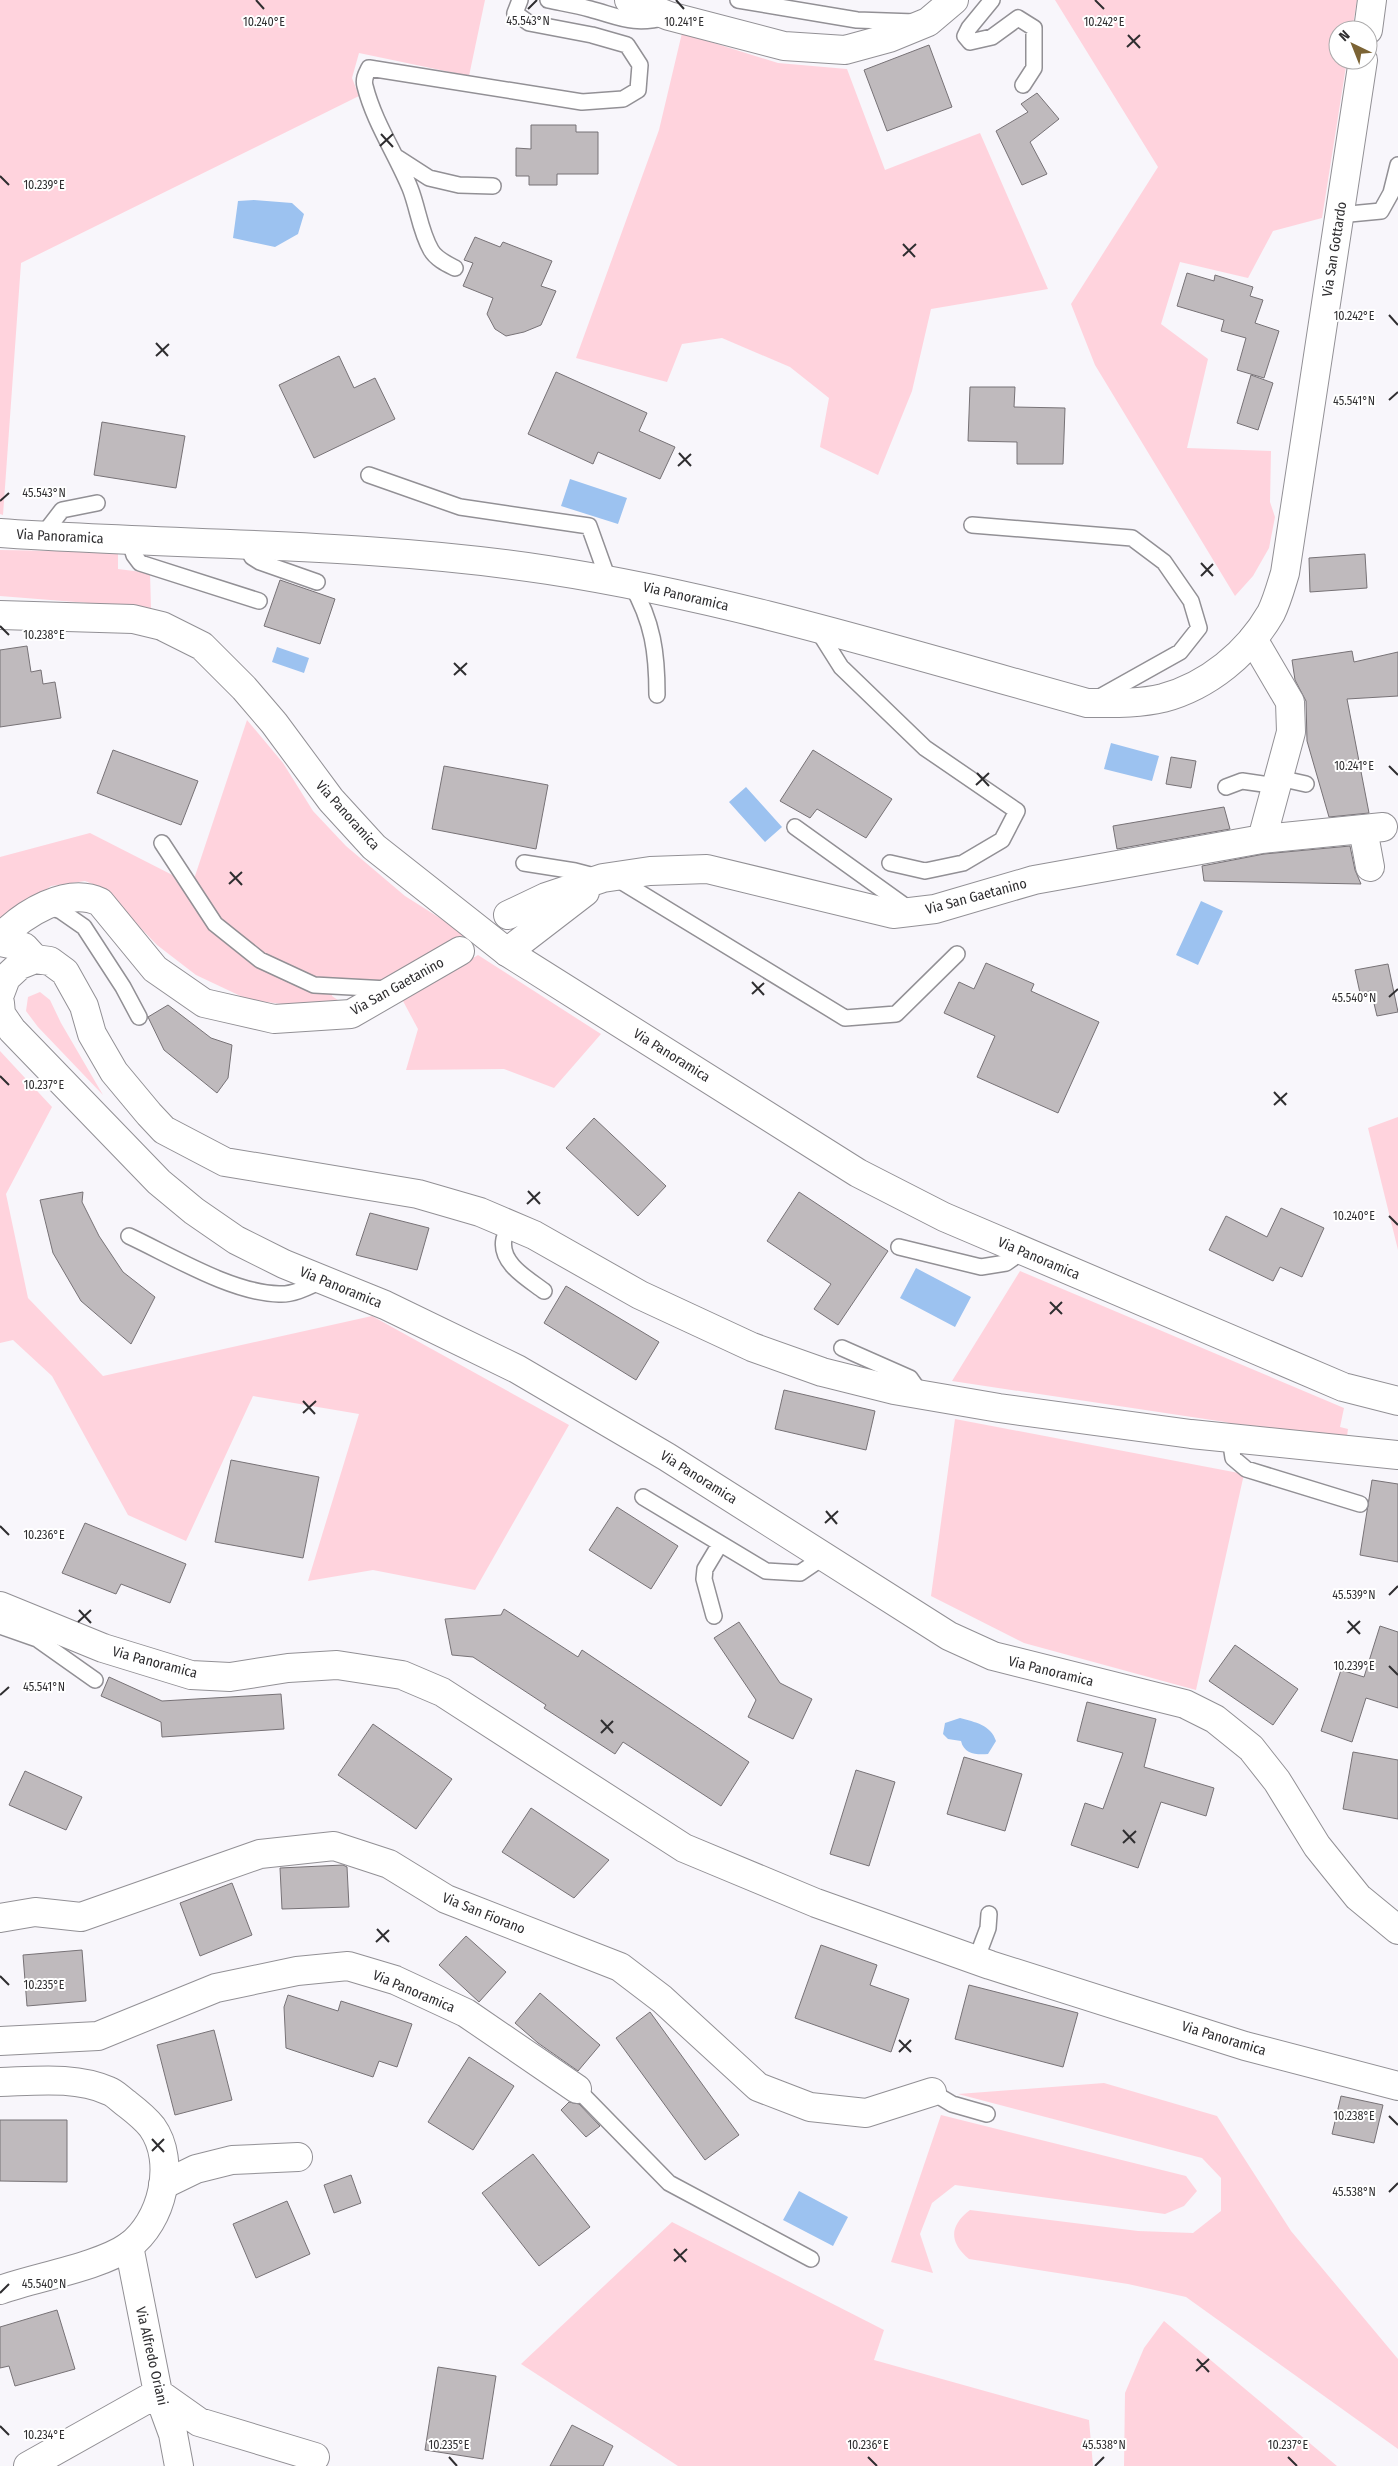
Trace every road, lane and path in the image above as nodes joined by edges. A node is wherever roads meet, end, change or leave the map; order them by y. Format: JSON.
{"nodes":[{"id":1,"x":520,"y":0,"type":"edge"},
{"id":2,"x":548,"y":0,"type":"edge"},
{"id":3,"x":629,"y":0,"type":"edge"},
{"id":4,"x":738,"y":0,"type":"edge"},
{"id":5,"x":954,"y":0,"type":"edge"},
{"id":6,"x":992,"y":0,"type":"edge"},
{"id":7,"x":1372,"y":0,"type":"edge"},
{"id":8,"x":670,"y":16,"type":"junction"},
{"id":9,"x":1369,"y":20,"type":"edge"},
{"id":10,"x":928,"y":22,"type":"junction"},
{"id":11,"x":1361,"y":70,"type":"edge"},
{"id":12,"x":1023,"y":85,"type":"dead end"},
{"id":13,"x":398,"y":158,"type":"junction"},
{"id":14,"x":1398,"y":165,"type":"edge"},
{"id":15,"x":493,"y":186,"type":"dead end"},
{"id":16,"x":1339,"y":215,"type":"junction"},
{"id":17,"x":456,"y":268,"type":"dead end"},
{"id":18,"x":370,"y":475,"type":"dead end"},
{"id":19,"x":97,"y":503,"type":"dead end"},
{"id":20,"x":972,"y":525,"type":"dead end"},
{"id":21,"x":0,"y":533,"type":"edge"},
{"id":22,"x":42,"y":536,"type":"junction"},
{"id":23,"x":129,"y":539,"type":"junction"},
{"id":24,"x":245,"y":544,"type":"junction"},
{"id":25,"x":619,"y":581,"type":"junction"},
{"id":26,"x":317,"y":582,"type":"dead end"},
{"id":27,"x":259,"y":601,"type":"dead end"},
{"id":28,"x":0,"y":615,"type":"edge"},
{"id":29,"x":817,"y":629,"type":"junction"},
{"id":30,"x":1253,"y":639,"type":"junction"},
{"id":31,"x":657,"y":695,"type":"dead end"},
{"id":32,"x":1087,"y":703,"type":"junction"},
{"id":33,"x":1278,"y":782,"type":"junction"},
{"id":34,"x":1306,"y":784,"type":"dead end"},
{"id":35,"x":1226,"y":786,"type":"dead end"},
{"id":36,"x":795,"y":827,"type":"dead end"},
{"id":37,"x":1381,"y":827,"type":"edge"},
{"id":38,"x":1262,"y":838,"type":"junction"},
{"id":39,"x":162,"y":843,"type":"dead end"},
{"id":40,"x":524,"y":863,"type":"dead end"},
{"id":41,"x":890,"y":863,"type":"dead end"},
{"id":42,"x":1370,"y":867,"type":"dead end"},
{"id":43,"x":608,"y":877,"type":"junction"},
{"id":44,"x":46,"y":906,"type":"junction"},
{"id":45,"x":913,"y":912,"type":"junction"},
{"id":46,"x":508,"y":915,"type":"dead end"},
{"id":47,"x":0,"y":940,"type":"edge"},
{"id":48,"x":460,"y":951,"type":"dead end"},
{"id":49,"x":507,"y":952,"type":"junction"},
{"id":50,"x":957,"y":954,"type":"dead end"},
{"id":51,"x":34,"y":959,"type":"junction"},
{"id":52,"x":395,"y":989,"type":"junction"},
{"id":53,"x":0,"y":994,"type":"edge"},
{"id":54,"x":0,"y":1003,"type":"edge"},
{"id":55,"x":139,"y":1017,"type":"dead end"},
{"id":56,"x":512,"y":1225,"type":"junction"},
{"id":57,"x":129,"y":1236,"type":"dead end"},
{"id":58,"x":899,"y":1247,"type":"dead end"},
{"id":59,"x":1023,"y":1251,"type":"junction"},
{"id":60,"x":323,"y":1280,"type":"junction"},
{"id":61,"x":544,"y":1291,"type":"dead end"},
{"id":62,"x":842,"y":1348,"type":"dead end"},
{"id":63,"x":922,"y":1395,"type":"junction"},
{"id":64,"x":1398,"y":1401,"type":"edge"},
{"id":65,"x":1230,"y":1438,"type":"junction"},
{"id":66,"x":1398,"y":1455,"type":"edge"},
{"id":67,"x":643,"y":1498,"type":"dead end"},
{"id":68,"x":1360,"y":1504,"type":"dead end"},
{"id":69,"x":720,"y":1544,"type":"junction"},
{"id":70,"x":825,"y":1556,"type":"junction"},
{"id":71,"x":0,"y":1606,"type":"edge"},
{"id":72,"x":714,"y":1616,"type":"dead end"},
{"id":73,"x":0,"y":1626,"type":"edge"},
{"id":74,"x":94,"y":1680,"type":"dead end"},
{"id":75,"x":989,"y":1914,"type":"dead end"},
{"id":76,"x":0,"y":1918,"type":"edge"},
{"id":77,"x":1396,"y":1924,"type":"edge"},
{"id":78,"x":976,"y":1960,"type":"junction"},
{"id":79,"x":0,"y":2041,"type":"edge"},
{"id":80,"x":0,"y":2082,"type":"edge"},
{"id":81,"x":1398,"y":2086,"type":"edge"},
{"id":82,"x":578,"y":2089,"type":"joint"},
{"id":83,"x":932,"y":2092,"type":"joint"},
{"id":84,"x":987,"y":2114,"type":"dead end"},
{"id":85,"x":298,"y":2157,"type":"dead end"},
{"id":86,"x":163,"y":2186,"type":"junction"},
{"id":87,"x":129,"y":2246,"type":"junction"},
{"id":88,"x":812,"y":2258,"type":"dead end"},
{"id":89,"x":0,"y":2290,"type":"edge"},
{"id":90,"x":158,"y":2393,"type":"junction"},
{"id":91,"x":315,"y":2457,"type":"dead end"},
{"id":92,"x":28,"y":2466,"type":"edge"},
{"id":93,"x":179,"y":2466,"type":"edge"}],
"edges":[{"from":1,"to":13,"type":"lane"},
{"from":2,"to":8,"type":"lane"},
{"from":3,"to":8,"type":"street"},
{"from":4,"to":10,"type":"lane"},
{"from":5,"to":10,"type":"street"},
{"from":6,"to":12,"type":"lane"},
{"from":7,"to":9,"type":"street"},
{"from":8,"to":10,"type":"street"},
{"from":11,"to":16,"type":"street","name":"Via San Gottardo"},
{"from":13,"to":15,"type":"lane"},
{"from":13,"to":17,"type":"lane"},
{"from":14,"to":16,"type":"lane"},
{"from":16,"to":30,"type":"street","name":"Via San Gottardo"},
{"from":18,"to":25,"type":"lane"},
{"from":19,"to":22,"type":"lane"},
{"from":20,"to":32,"type":"lane"},
{"from":21,"to":22,"type":"street","name":"Via Panoramica"},
{"from":22,"to":23,"type":"street","name":"Via Panoramica"},
{"from":23,"to":24,"type":"street","name":"Via Panoramica"},
{"from":23,"to":27,"type":"lane"},
{"from":24,"to":25,"type":"street","name":"Via Panoramica"},
{"from":24,"to":26,"type":"lane"},
{"from":25,"to":29,"type":"street","name":"Via Panoramica"},
{"from":25,"to":31,"type":"lane"},
{"from":28,"to":49,"type":"street","name":"Via Panoramica"},
{"from":29,"to":32,"type":"street","name":"Via Panoramica"},
{"from":29,"to":41,"type":"lane"},
{"from":30,"to":32,"type":"street","name":"Via Panoramica"},
{"from":30,"to":33,"type":"street"},
{"from":33,"to":34,"type":"lane"},
{"from":33,"to":35,"type":"lane"},
{"from":33,"to":38,"type":"street"},
{"from":36,"to":45,"type":"lane"},
{"from":37,"to":38,"type":"street","name":"Via San Gaetanino"},
{"from":37,"to":42,"type":"street"},
{"from":38,"to":45,"type":"street","name":"Via San Gaetanino"},
{"from":39,"to":52,"type":"lane"},
{"from":40,"to":43,"type":"lane"},
{"from":43,"to":45,"type":"street","name":"Via San Gaetanino"},
{"from":43,"to":46,"type":"street","name":"Via San Gaetanino"},
{"from":43,"to":49,"type":"street","name":"Via San Gaetanino"},
{"from":43,"to":50,"type":"lane"},
{"from":44,"to":47,"type":"street","name":"Via San Gaetanino"},
{"from":44,"to":52,"type":"street","name":"Via San Gaetanino"},
{"from":44,"to":55,"type":"lane"},
{"from":47,"to":51,"type":"street","name":"Via San Gaetanino"},
{"from":48,"to":52,"type":"street","name":"Via San Gaetanino"},
{"from":49,"to":59,"type":"street","name":"Via Panoramica"},
{"from":51,"to":53,"type":"street"},
{"from":51,"to":56,"type":"street"},
{"from":54,"to":60,"type":"street","name":"Via Panoramica"},
{"from":56,"to":61,"type":"lane"},
{"from":56,"to":63,"type":"street"},
{"from":57,"to":60,"type":"lane"},
{"from":58,"to":59,"type":"lane"},
{"from":59,"to":64,"type":"street","name":"Via Panoramica"},
{"from":60,"to":70,"type":"street","name":"Via Panoramica"},
{"from":62,"to":63,"type":"lane"},
{"from":63,"to":65,"type":"street"},
{"from":65,"to":66,"type":"street"},
{"from":65,"to":68,"type":"lane"},
{"from":67,"to":69,"type":"lane"},
{"from":69,"to":70,"type":"lane"},
{"from":69,"to":72,"type":"lane"},
{"from":70,"to":77,"type":"street","name":"Via Panoramica"},
{"from":71,"to":78,"type":"street","name":"Via Panoramica"},
{"from":73,"to":74,"type":"lane"},
{"from":75,"to":78,"type":"lane"},
{"from":76,"to":83,"type":"street","name":"Via San Fiorano"},
{"from":78,"to":81,"type":"street","name":"Via Panoramica"},
{"from":79,"to":82,"type":"street","name":"Via Panoramica"},
{"from":80,"to":86,"type":"street"},
{"from":82,"to":88,"type":"lane"},
{"from":83,"to":84,"type":"lane"},
{"from":85,"to":86,"type":"street"},
{"from":86,"to":87,"type":"street"},
{"from":87,"to":89,"type":"street"},
{"from":87,"to":90,"type":"street","name":"Via Alfredo Oriani"},
{"from":90,"to":91,"type":"street"},
{"from":90,"to":92,"type":"street"},
{"from":90,"to":93,"type":"street","name":"Via Alfredo Oriani"}]}
